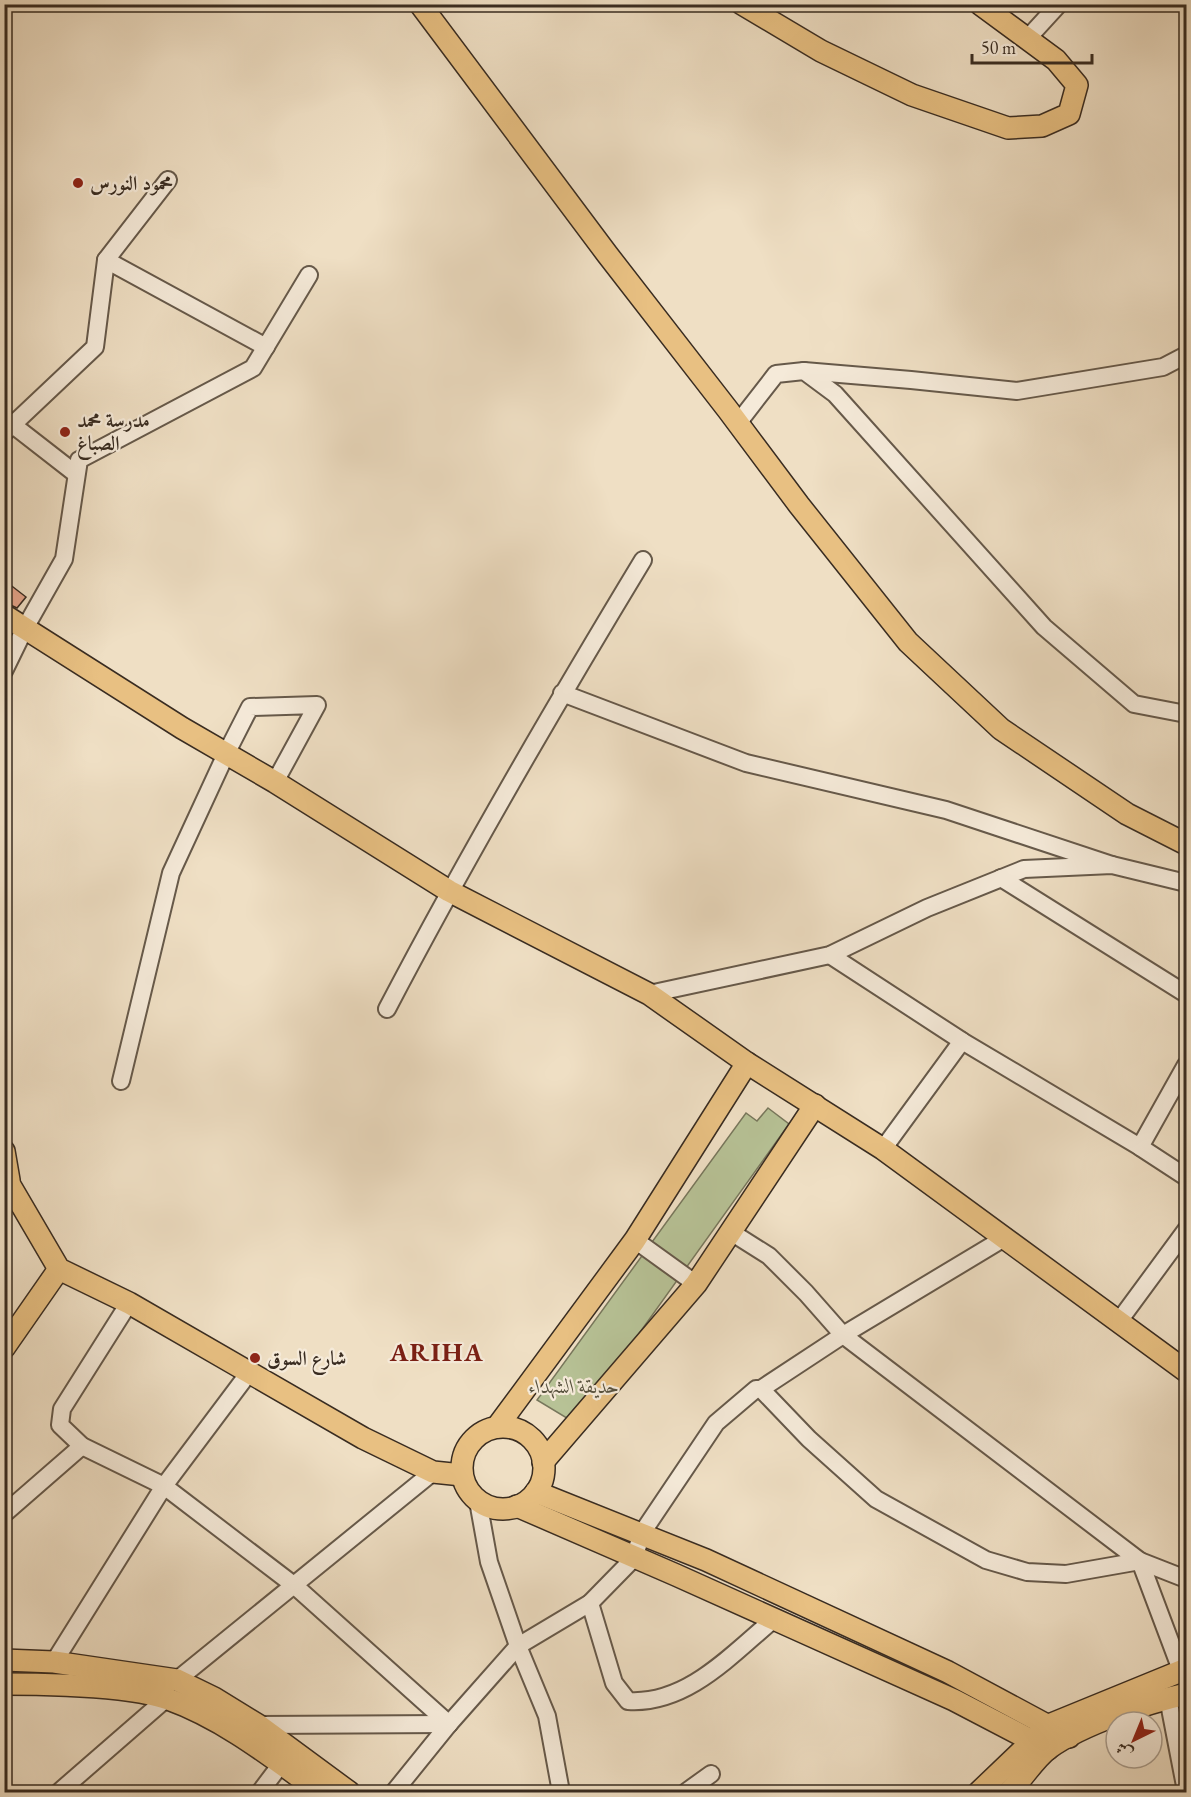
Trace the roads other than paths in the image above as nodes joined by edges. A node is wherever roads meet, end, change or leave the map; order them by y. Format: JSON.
{"nodes":[{"id":1,"x":420,"y":4,"type":"edge"},
{"id":2,"x":742,"y":4,"type":"edge"},
{"id":3,"x":980,"y":4,"type":"edge"},
{"id":4,"x":1059,"y":4,"type":"edge"},
{"id":5,"x":1027,"y":39,"type":"junction"},
{"id":6,"x":168,"y":180,"type":"dead end"},
{"id":7,"x":106,"y":260,"type":"junction"},
{"id":8,"x":309,"y":275,"type":"dead end"},
{"id":9,"x":266,"y":347,"type":"junction"},
{"id":10,"x":1186,"y":355,"type":"edge"},
{"id":11,"x":804,"y":371,"type":"junction"},
{"id":12,"x":738,"y":423,"type":"junction"},
{"id":13,"x":7,"y":425,"type":"edge"},
{"id":14,"x":76,"y":474,"type":"junction"},
{"id":15,"x":644,"y":560,"type":"dead end"},
{"id":16,"x":4,"y":615,"type":"edge"},
{"id":17,"x":25,"y":628,"type":"junction"},
{"id":18,"x":4,"y":671,"type":"edge"},
{"id":19,"x":562,"y":693,"type":"junction"},
{"id":20,"x":1186,"y":714,"type":"edge"},
{"id":21,"x":226,"y":754,"type":"junction"},
{"id":22,"x":275,"y":782,"type":"junction"},
{"id":23,"x":1186,"y":844,"type":"edge"},
{"id":24,"x":1112,"y":865,"type":"junction"},
{"id":25,"x":1001,"y":878,"type":"junction"},
{"id":26,"x":1186,"y":883,"type":"edge"},
{"id":27,"x":449,"y":891,"type":"junction"},
{"id":28,"x":830,"y":955,"type":"junction"},
{"id":29,"x":649,"y":994,"type":"junction"},
{"id":30,"x":1186,"y":994,"type":"edge"},
{"id":31,"x":387,"y":1009,"type":"dead end"},
{"id":32,"x":962,"y":1041,"type":"junction"},
{"id":33,"x":747,"y":1063,"type":"junction"},
{"id":34,"x":1186,"y":1065,"type":"edge"},
{"id":35,"x":120,"y":1081,"type":"dead end"},
{"id":36,"x":815,"y":1105,"type":"junction"},
{"id":37,"x":1140,"y":1147,"type":"junction"},
{"id":38,"x":883,"y":1149,"type":"junction"},
{"id":39,"x":4,"y":1151,"type":"edge"},
{"id":40,"x":1186,"y":1177,"type":"edge"},
{"id":41,"x":7,"y":1178,"type":"edge"},
{"id":42,"x":1186,"y":1230,"type":"edge"},
{"id":43,"x":731,"y":1232,"type":"junction"},
{"id":44,"x":1006,"y":1237,"type":"junction"},
{"id":45,"x":635,"y":1240,"type":"junction"},
{"id":46,"x":59,"y":1269,"type":"junction"},
{"id":47,"x":696,"y":1284,"type":"junction"},
{"id":48,"x":129,"y":1304,"type":"junction"},
{"id":49,"x":1119,"y":1321,"type":"junction"},
{"id":50,"x":8,"y":1335,"type":"edge"},
{"id":51,"x":843,"y":1335,"type":"junction"},
{"id":52,"x":1186,"y":1371,"type":"edge"},
{"id":53,"x":248,"y":1374,"type":"junction"},
{"id":54,"x":761,"y":1389,"type":"junction"},
{"id":55,"x":496,"y":1427,"type":"junction"},
{"id":56,"x":82,"y":1446,"type":"junction"},
{"id":57,"x":543,"y":1462,"type":"junction"},
{"id":58,"x":433,"y":1472,"type":"junction"},
{"id":59,"x":462,"y":1474,"type":"junction"},
{"id":60,"x":164,"y":1486,"type":"junction"},
{"id":61,"x":536,"y":1492,"type":"junction"},
{"id":62,"x":478,"y":1501,"type":"junction"},
{"id":63,"x":517,"y":1506,"type":"junction"},
{"id":64,"x":4,"y":1514,"type":"edge"},
{"id":65,"x":642,"y":1533,"type":"junction"},
{"id":66,"x":634,"y":1557,"type":"junction"},
{"id":67,"x":1140,"y":1560,"type":"junction"},
{"id":68,"x":1186,"y":1579,"type":"edge"},
{"id":69,"x":295,"y":1586,"type":"junction"},
{"id":70,"x":590,"y":1603,"type":"junction"},
{"id":71,"x":774,"y":1619,"type":"junction"},
{"id":72,"x":518,"y":1646,"type":"junction"},
{"id":73,"x":8,"y":1658,"type":"edge"},
{"id":74,"x":54,"y":1662,"type":"junction"},
{"id":75,"x":1184,"y":1670,"type":"edge"},
{"id":76,"x":4,"y":1684,"type":"edge"},
{"id":77,"x":172,"y":1689,"type":"junction"},
{"id":78,"x":1177,"y":1696,"type":"edge"},
{"id":79,"x":448,"y":1724,"type":"junction"},
{"id":80,"x":258,"y":1725,"type":"junction"},
{"id":81,"x":1049,"y":1725,"type":"junction"},
{"id":82,"x":1069,"y":1737,"type":"junction"},
{"id":83,"x":1040,"y":1744,"type":"junction"},
{"id":84,"x":281,"y":1764,"type":"junction"},
{"id":85,"x":711,"y":1774,"type":"dead end"},
{"id":86,"x":1015,"y":1791,"type":"edge"},
{"id":87,"x":1186,"y":1791,"type":"edge"},
{"id":88,"x":59,"y":1792,"type":"edge"},
{"id":89,"x":260,"y":1792,"type":"edge"},
{"id":90,"x":320,"y":1792,"type":"edge"},
{"id":91,"x":349,"y":1792,"type":"edge"},
{"id":92,"x":394,"y":1792,"type":"edge"},
{"id":93,"x":561,"y":1792,"type":"edge"},
{"id":94,"x":686,"y":1792,"type":"edge"},
{"id":95,"x":979,"y":1792,"type":"edge"}],
"edges":[{"from":1,"to":12,"type":"main road"},
{"from":2,"to":5,"type":"main road"},
{"from":3,"to":5,"type":"main road"},
{"from":4,"to":5,"type":"street"},
{"from":6,"to":7,"type":"street"},
{"from":7,"to":9,"type":"street"},
{"from":7,"to":13,"type":"street"},
{"from":8,"to":9,"type":"street"},
{"from":9,"to":14,"type":"street"},
{"from":10,"to":11,"type":"street"},
{"from":11,"to":12,"type":"street"},
{"from":11,"to":20,"type":"street"},
{"from":12,"to":23,"type":"main road"},
{"from":13,"to":14,"type":"street"},
{"from":14,"to":17,"type":"street"},
{"from":15,"to":19,"type":"street"},
{"from":16,"to":17,"type":"main road"},
{"from":17,"to":18,"type":"street"},
{"from":17,"to":21,"type":"main road"},
{"from":19,"to":24,"type":"street"},
{"from":19,"to":27,"type":"street"},
{"from":21,"to":22,"type":"main road"},
{"from":21,"to":22,"type":"street"},
{"from":21,"to":35,"type":"street"},
{"from":22,"to":27,"type":"main road"},
{"from":24,"to":25,"type":"street"},
{"from":24,"to":26,"type":"street"},
{"from":25,"to":28,"type":"street"},
{"from":25,"to":30,"type":"street"},
{"from":27,"to":29,"type":"main road"},
{"from":27,"to":31,"type":"street"},
{"from":28,"to":29,"type":"street"},
{"from":28,"to":32,"type":"street"},
{"from":29,"to":33,"type":"main road"},
{"from":32,"to":37,"type":"street"},
{"from":32,"to":38,"type":"street"},
{"from":33,"to":36,"type":"main road"},
{"from":33,"to":45,"type":"main road"},
{"from":34,"to":37,"type":"street"},
{"from":36,"to":38,"type":"main road"},
{"from":36,"to":43,"type":"main road"},
{"from":37,"to":40,"type":"street"},
{"from":38,"to":44,"type":"main road"},
{"from":39,"to":41,"type":"main road"},
{"from":41,"to":46,"type":"main road"},
{"from":42,"to":49,"type":"street"},
{"from":43,"to":47,"type":"main road"},
{"from":43,"to":51,"type":"street"},
{"from":44,"to":49,"type":"main road"},
{"from":44,"to":51,"type":"street"},
{"from":45,"to":47,"type":"street"},
{"from":45,"to":55,"type":"main road"},
{"from":46,"to":48,"type":"main road"},
{"from":46,"to":50,"type":"main road"},
{"from":47,"to":57,"type":"main road"},
{"from":48,"to":53,"type":"main road"},
{"from":48,"to":56,"type":"street"},
{"from":49,"to":52,"type":"main road"},
{"from":51,"to":54,"type":"street"},
{"from":51,"to":67,"type":"street"},
{"from":53,"to":58,"type":"main road"},
{"from":53,"to":60,"type":"street"},
{"from":54,"to":65,"type":"street"},
{"from":54,"to":67,"type":"street"},
{"from":55,"to":57,"type":"main road"},
{"from":55,"to":59,"type":"main road"},
{"from":56,"to":60,"type":"street"},
{"from":56,"to":64,"type":"street"},
{"from":57,"to":61,"type":"main road"},
{"from":58,"to":59,"type":"main road"},
{"from":58,"to":69,"type":"street"},
{"from":59,"to":62,"type":"main road"},
{"from":60,"to":69,"type":"street"},
{"from":60,"to":74,"type":"street"},
{"from":61,"to":63,"type":"main road"},
{"from":61,"to":65,"type":"main road"},
{"from":62,"to":63,"type":"main road"},
{"from":62,"to":72,"type":"street"},
{"from":63,"to":66,"type":"main road"},
{"from":65,"to":66,"type":"street"},
{"from":65,"to":81,"type":"main road"},
{"from":66,"to":70,"type":"street"},
{"from":66,"to":71,"type":"main road"},
{"from":67,"to":68,"type":"street"},
{"from":67,"to":75,"type":"street"},
{"from":69,"to":77,"type":"street"},
{"from":69,"to":79,"type":"street"},
{"from":70,"to":71,"type":"street"},
{"from":70,"to":72,"type":"street"},
{"from":71,"to":83,"type":"main road"},
{"from":72,"to":79,"type":"street"},
{"from":72,"to":93,"type":"street"},
{"from":73,"to":74,"type":"main road"},
{"from":74,"to":77,"type":"main road"},
{"from":75,"to":81,"type":"main road"},
{"from":76,"to":77,"type":"main road"},
{"from":77,"to":80,"type":"main road"},
{"from":77,"to":84,"type":"main road"},
{"from":77,"to":88,"type":"street"},
{"from":78,"to":82,"type":"main road"},
{"from":78,"to":87,"type":"street"},
{"from":79,"to":80,"type":"street"},
{"from":79,"to":92,"type":"street"},
{"from":80,"to":91,"type":"main road"},
{"from":81,"to":82,"type":"main road"},
{"from":81,"to":83,"type":"main road"},
{"from":82,"to":83,"type":"main road"},
{"from":83,"to":86,"type":"main road"},
{"from":83,"to":95,"type":"main road"},
{"from":84,"to":89,"type":"street"},
{"from":84,"to":90,"type":"main road"},
{"from":85,"to":94,"type":"street"}]}
